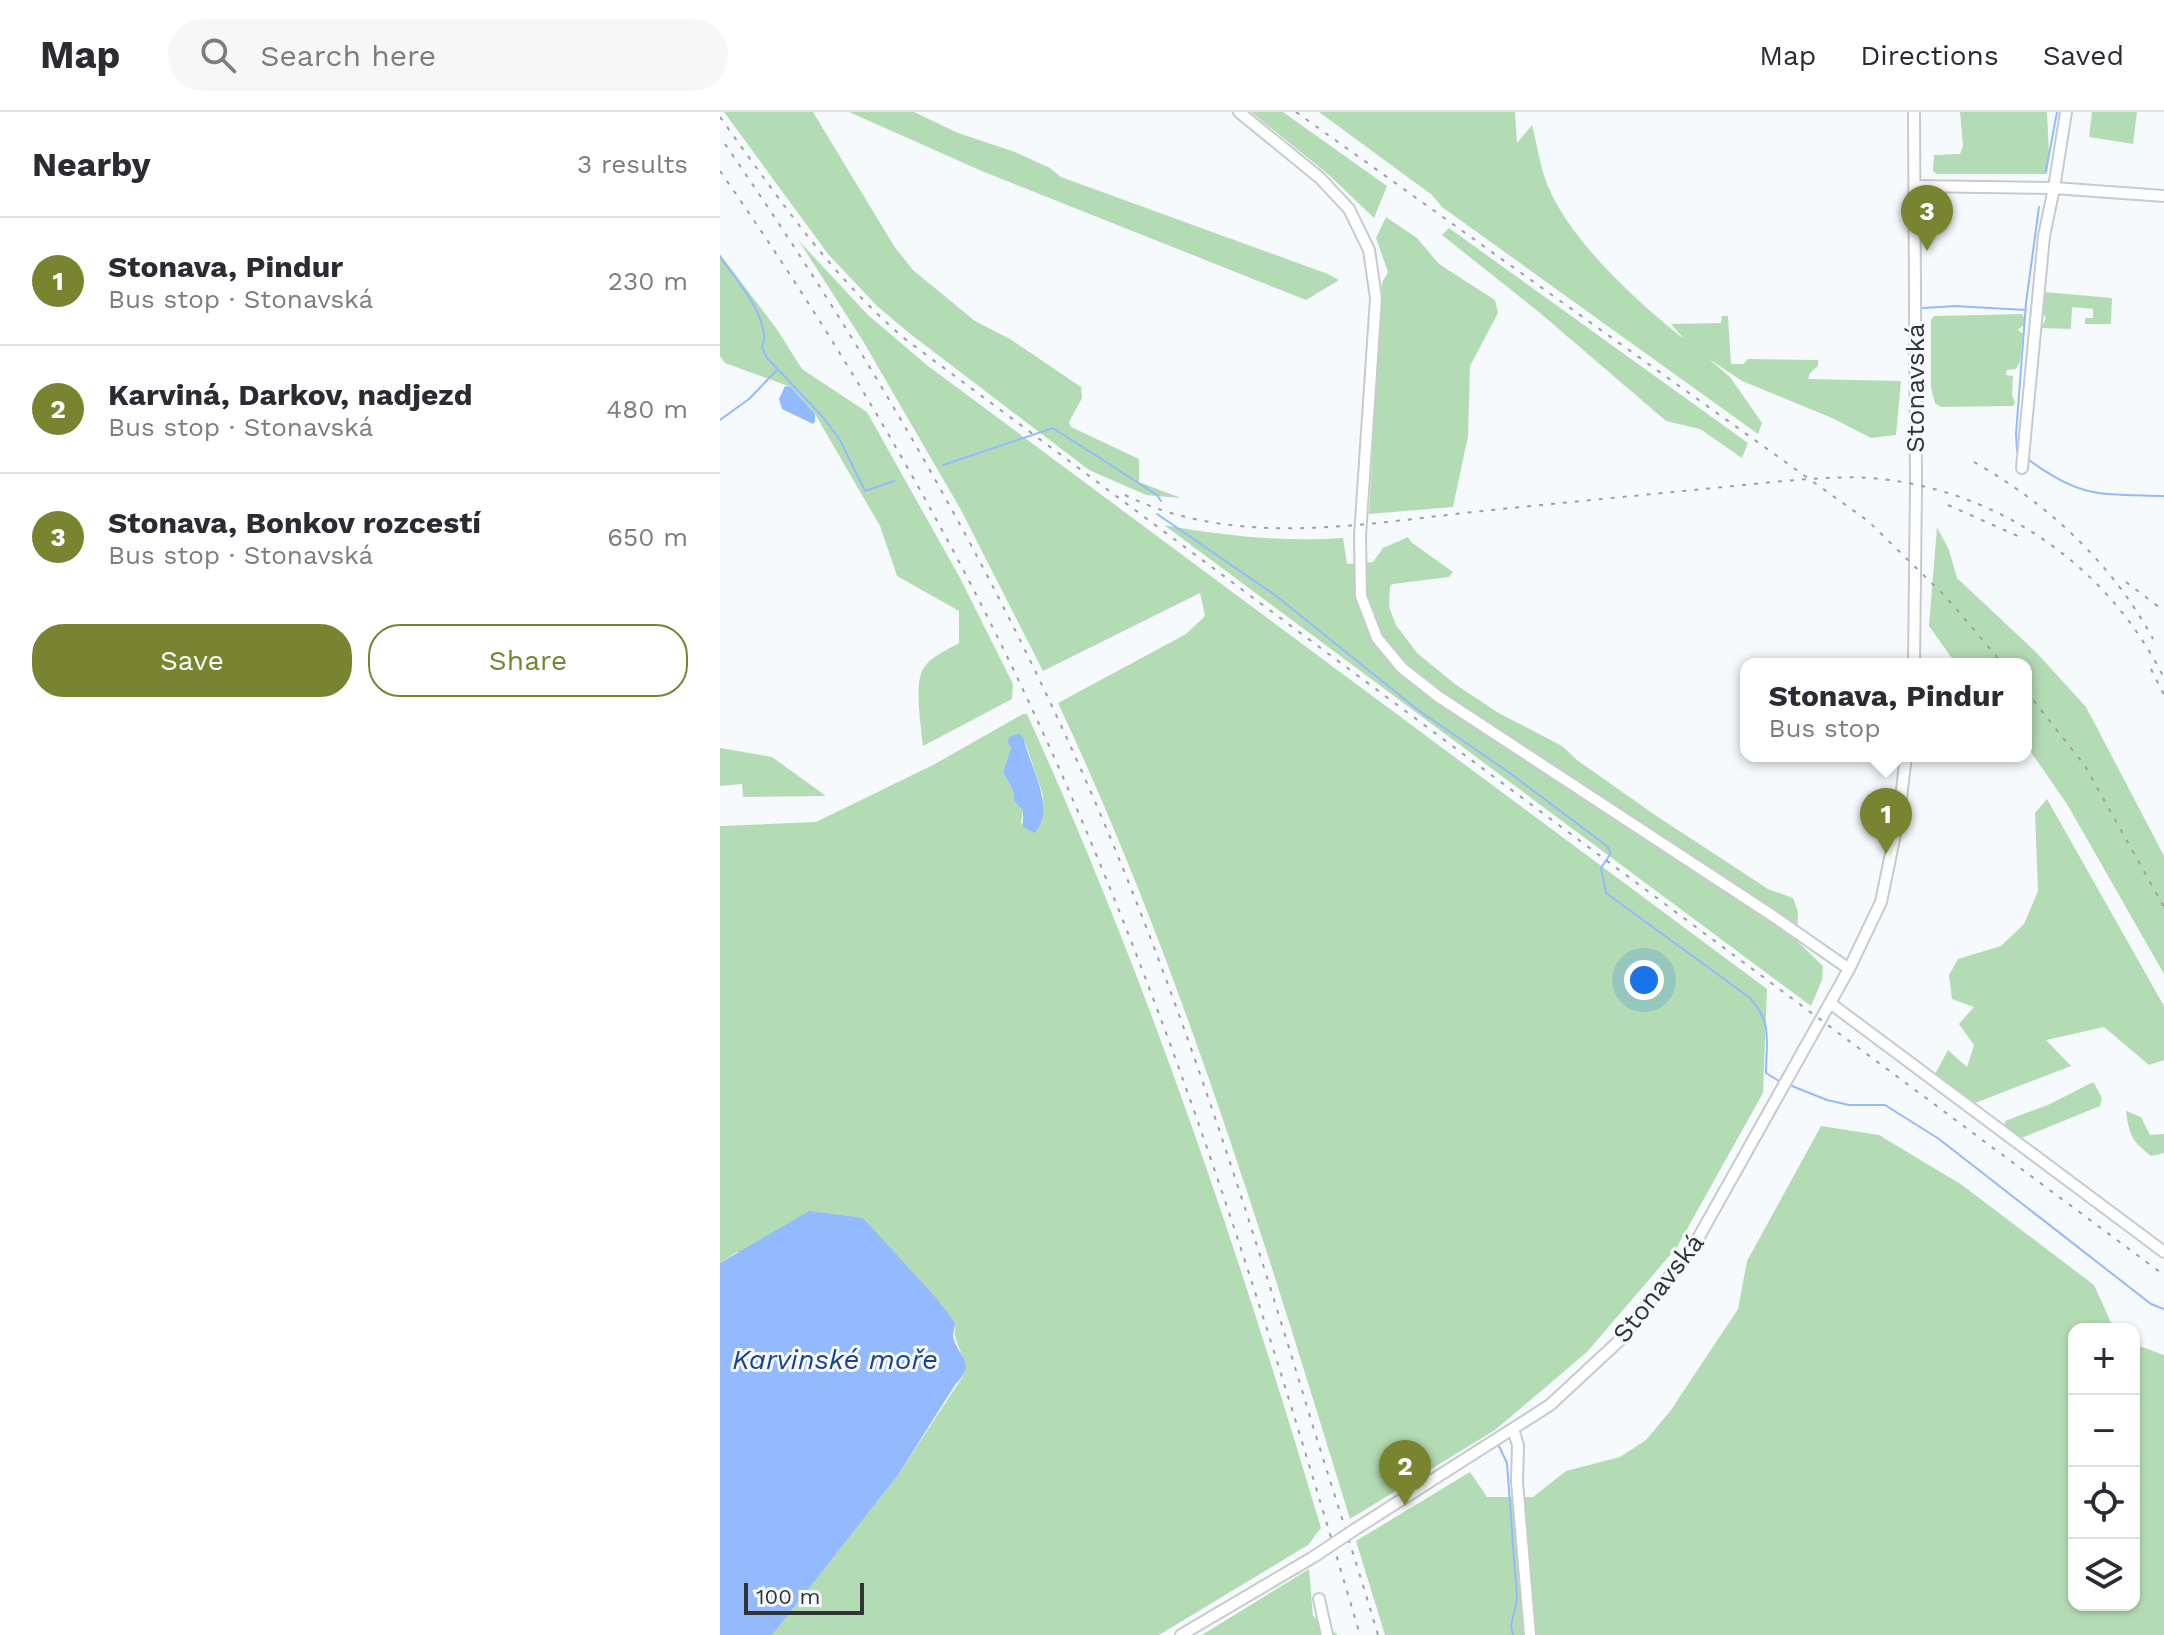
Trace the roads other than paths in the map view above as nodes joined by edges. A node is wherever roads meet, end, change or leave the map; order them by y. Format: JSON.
{"nodes":[{"id":1,"x":1239,"y":112,"type":"edge"},
{"id":2,"x":1914,"y":112,"type":"edge"},
{"id":3,"x":2066,"y":112,"type":"edge"},
{"id":4,"x":1915,"y":186,"type":"junction"},
{"id":5,"x":2054,"y":188,"type":"junction"},
{"id":6,"x":2164,"y":196,"type":"edge"},
{"id":7,"x":2022,"y":468,"type":"dead end"},
{"id":8,"x":1914,"y":658,"type":"edge"},
{"id":9,"x":1905,"y":762,"type":"edge"},
{"id":10,"x":1849,"y":969,"type":"junction"},
{"id":11,"x":1830,"y":1003,"type":"junction"},
{"id":12,"x":2164,"y":1252,"type":"edge"},
{"id":13,"x":1513,"y":1429,"type":"junction"},
{"id":14,"x":1319,"y":1599,"type":"dead end"},
{"id":15,"x":1181,"y":1635,"type":"edge"},
{"id":16,"x":1327,"y":1635,"type":"edge"},
{"id":17,"x":1530,"y":1635,"type":"edge"}],
"edges":[{"from":1,"to":10,"type":"street"},
{"from":2,"to":4,"type":"street","name":"Stonavská"},
{"from":3,"to":5,"type":"street"},
{"from":4,"to":5,"type":"street"},
{"from":4,"to":8,"type":"street","name":"Stonavská"},
{"from":5,"to":6,"type":"street"},
{"from":5,"to":7,"type":"street"},
{"from":9,"to":10,"type":"street","name":"Stonavská"},
{"from":10,"to":11,"type":"street","name":"Stonavská"},
{"from":11,"to":12,"type":"street"},
{"from":11,"to":13,"type":"street","name":"Stonavská"},
{"from":13,"to":15,"type":"street","name":"Stonavská","bridge":true},
{"from":13,"to":17,"type":"street"},
{"from":14,"to":16,"type":"street"}]}
